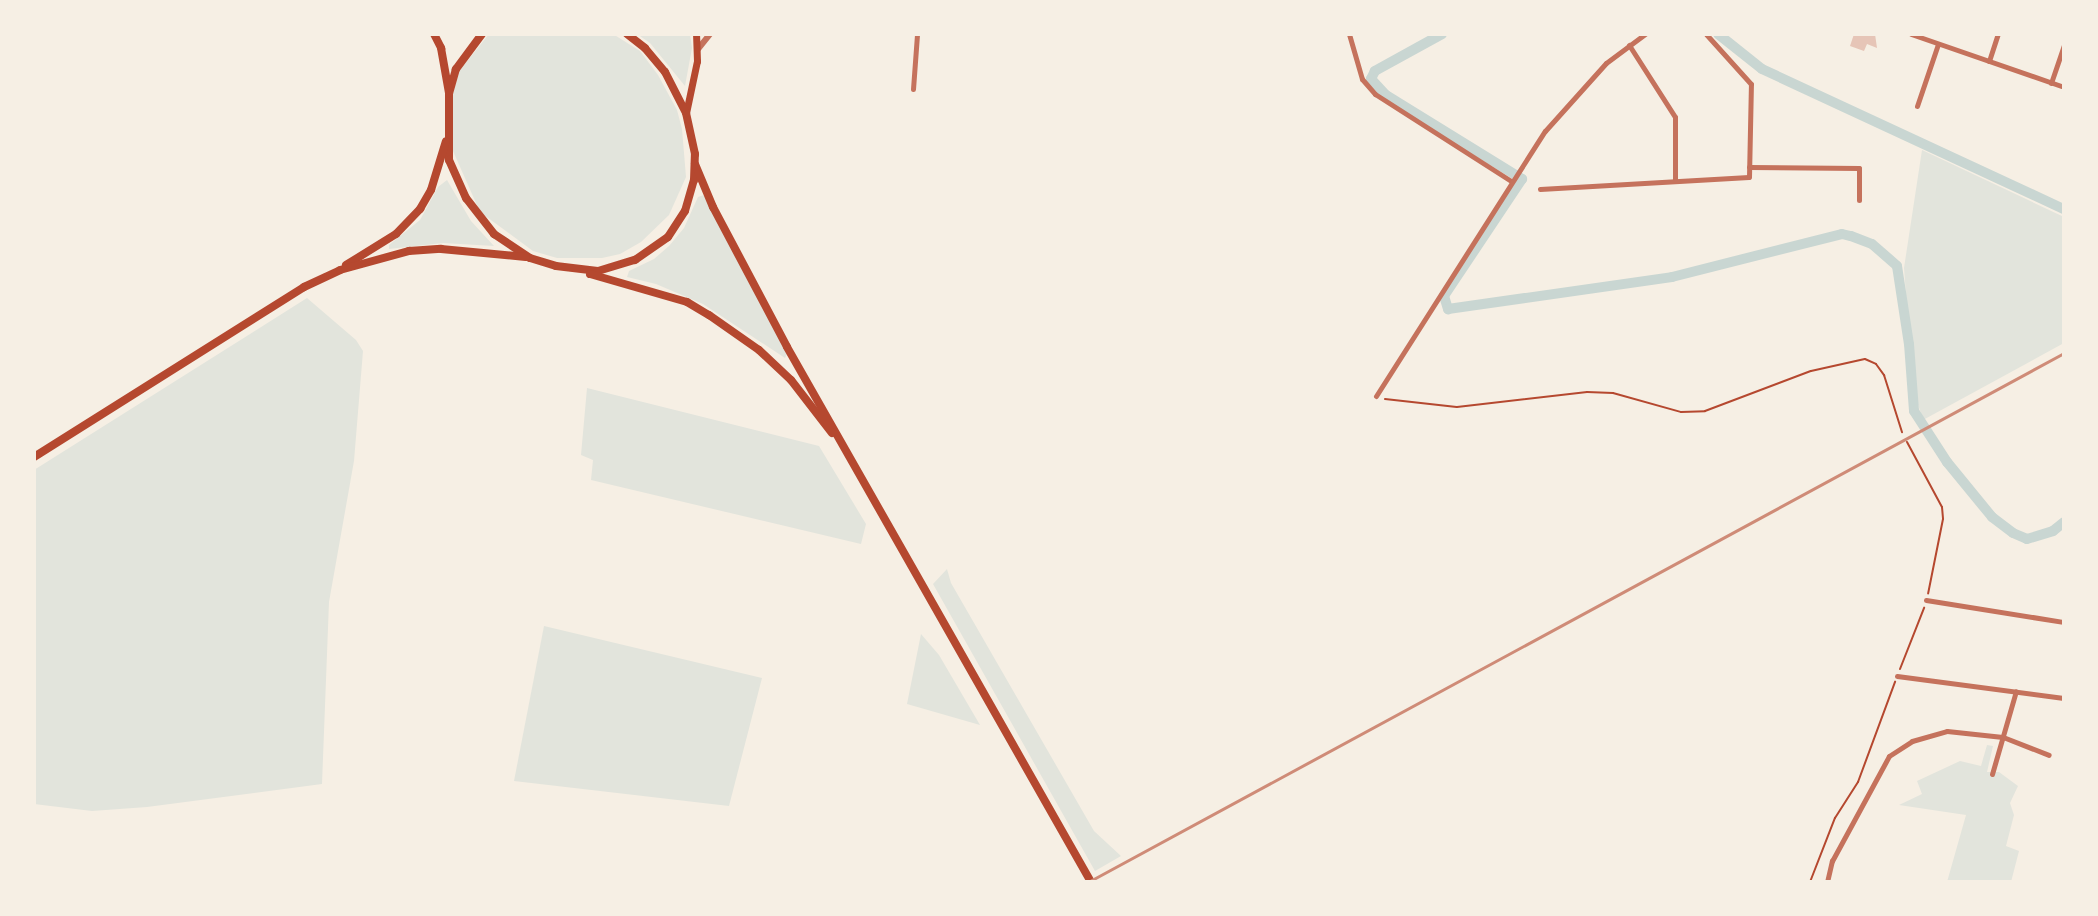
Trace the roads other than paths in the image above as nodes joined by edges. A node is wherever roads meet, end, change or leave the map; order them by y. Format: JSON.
{"nodes":[{"id":1,"x":434,"y":34,"type":"edge"},
{"id":2,"x":482,"y":34,"type":"edge"},
{"id":3,"x":627,"y":34,"type":"edge"},
{"id":4,"x":696,"y":34,"type":"edge"},
{"id":5,"x":710,"y":34,"type":"edge"},
{"id":6,"x":917,"y":34,"type":"edge"},
{"id":7,"x":1349,"y":34,"type":"edge"},
{"id":8,"x":1645,"y":34,"type":"edge"},
{"id":9,"x":1706,"y":34,"type":"edge"},
{"id":10,"x":1911,"y":34,"type":"edge"},
{"id":11,"x":1998,"y":34,"type":"edge"},
{"id":12,"x":1930,"y":37,"type":"edge"},
{"id":13,"x":1938,"y":44,"type":"junction"},
{"id":14,"x":1629,"y":45,"type":"junction"},
{"id":15,"x":2064,"y":45,"type":"edge"},
{"id":16,"x":698,"y":49,"type":"junction"},
{"id":17,"x":1989,"y":61,"type":"junction"},
{"id":18,"x":2051,"y":83,"type":"junction"},
{"id":19,"x":2064,"y":87,"type":"edge"},
{"id":20,"x":913,"y":89,"type":"dead end"},
{"id":21,"x":449,"y":93,"type":"junction"},
{"id":22,"x":1917,"y":106,"type":"dead end"},
{"id":23,"x":686,"y":113,"type":"junction"},
{"id":24,"x":447,"y":141,"type":"junction"},
{"id":25,"x":695,"y":164,"type":"junction"},
{"id":26,"x":1749,"y":167,"type":"junction"},
{"id":27,"x":1515,"y":176,"type":"junction"},
{"id":28,"x":1675,"y":179,"type":"junction"},
{"id":29,"x":1540,"y":189,"type":"dead end"},
{"id":30,"x":1859,"y":200,"type":"dead end"},
{"id":31,"x":530,"y":258,"type":"junction"},
{"id":32,"x":340,"y":270,"type":"junction"},
{"id":33,"x":582,"y":271,"type":"junction"},
{"id":34,"x":1376,"y":396,"type":"road end"},
{"id":35,"x":848,"y":453,"type":"junction"},
{"id":36,"x":34,"y":457,"type":"edge"},
{"id":37,"x":1926,"y":600,"type":"road end"},
{"id":38,"x":2064,"y":622,"type":"edge"},
{"id":39,"x":1897,"y":676,"type":"road end"},
{"id":40,"x":2016,"y":691,"type":"junction"},
{"id":41,"x":2064,"y":698,"type":"edge"},
{"id":42,"x":2003,"y":737,"type":"junction"},
{"id":43,"x":2049,"y":755,"type":"dead end"},
{"id":44,"x":1992,"y":774,"type":"dead end"},
{"id":45,"x":1091,"y":882,"type":"edge"},
{"id":46,"x":1827,"y":882,"type":"edge"}],
"edges":[{"from":1,"to":21,"type":"main road"},
{"from":2,"to":21,"type":"main road"},
{"from":3,"to":23,"type":"main road"},
{"from":4,"to":16,"type":"main road"},
{"from":5,"to":16,"type":"street"},
{"from":6,"to":20,"type":"street"},
{"from":7,"to":27,"type":"street"},
{"from":8,"to":14,"type":"street"},
{"from":9,"to":26,"type":"street"},
{"from":10,"to":12,"type":"street"},
{"from":11,"to":17,"type":"street"},
{"from":12,"to":13,"type":"street"},
{"from":13,"to":17,"type":"street"},
{"from":13,"to":22,"type":"street"},
{"from":14,"to":27,"type":"street"},
{"from":14,"to":28,"type":"street"},
{"from":15,"to":18,"type":"street"},
{"from":16,"to":23,"type":"main road"},
{"from":17,"to":18,"type":"street"},
{"from":18,"to":19,"type":"street"},
{"from":21,"to":24,"type":"main road"},
{"from":23,"to":25,"type":"main road"},
{"from":24,"to":31,"type":"main road"},
{"from":24,"to":32,"type":"main road"},
{"from":25,"to":33,"type":"main road"},
{"from":25,"to":35,"type":"main road"},
{"from":26,"to":28,"type":"street"},
{"from":26,"to":30,"type":"street"},
{"from":27,"to":34,"type":"street"},
{"from":28,"to":29,"type":"street"},
{"from":31,"to":32,"type":"main road"},
{"from":31,"to":33,"type":"main road"},
{"from":32,"to":36,"type":"main road"},
{"from":33,"to":35,"type":"main road"},
{"from":35,"to":45,"type":"main road"},
{"from":37,"to":38,"type":"street"},
{"from":39,"to":40,"type":"street"},
{"from":40,"to":41,"type":"street"},
{"from":40,"to":42,"type":"street"},
{"from":42,"to":43,"type":"street"},
{"from":42,"to":44,"type":"street"},
{"from":42,"to":46,"type":"street"}]}
